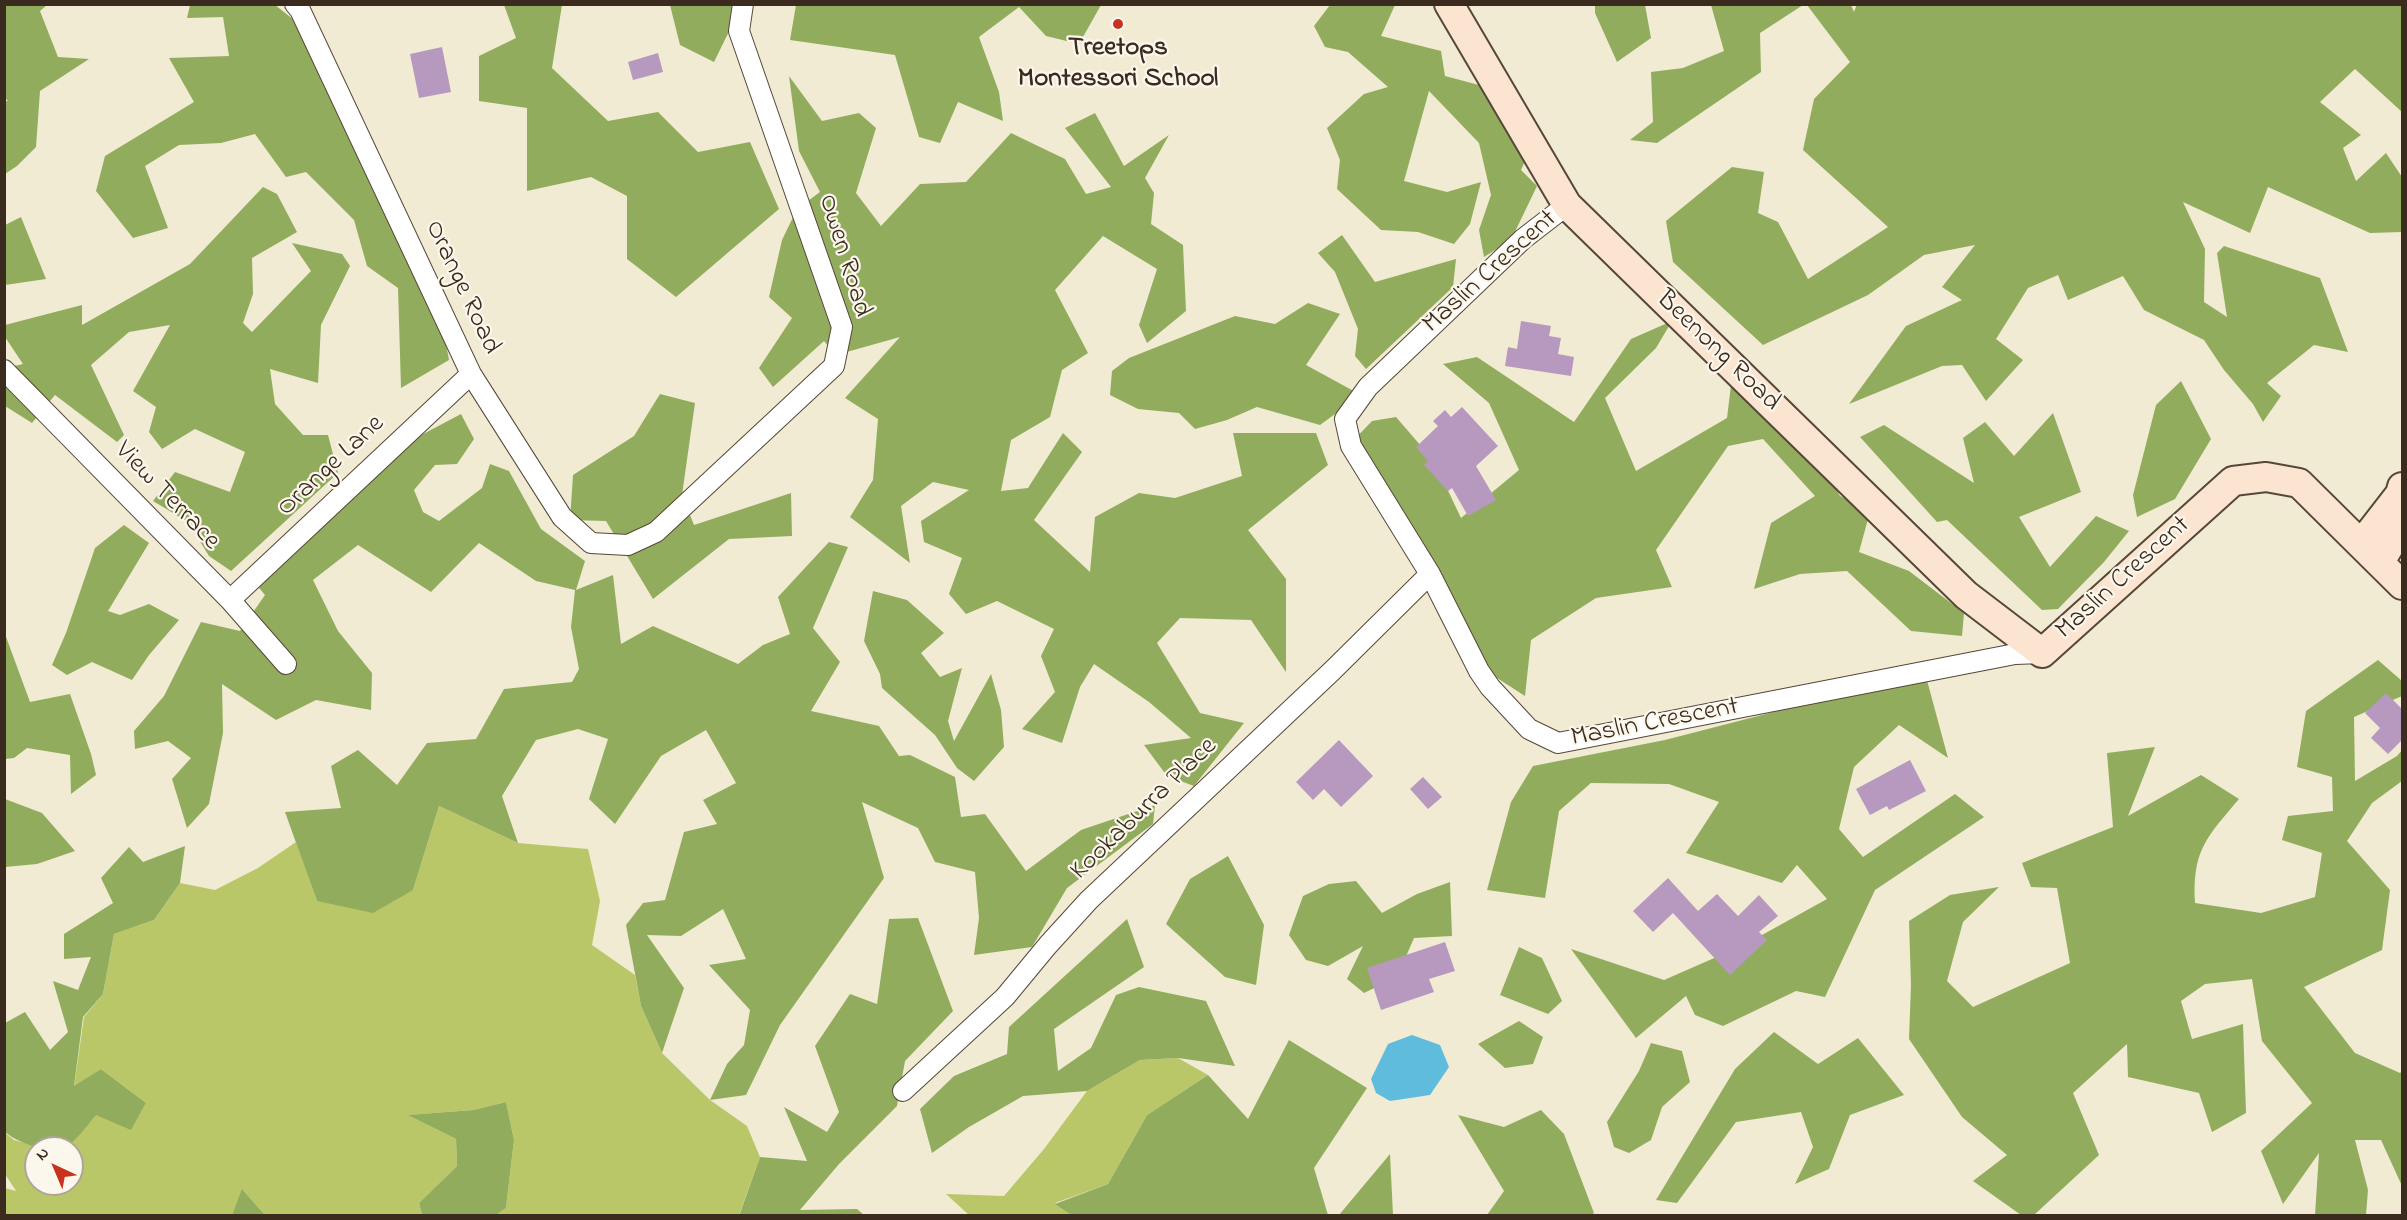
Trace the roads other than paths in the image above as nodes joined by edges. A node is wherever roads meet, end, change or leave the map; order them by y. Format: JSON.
{"nodes":[{"id":1,"x":295,"y":4,"type":"edge"},
{"id":2,"x":743,"y":4,"type":"edge"},
{"id":3,"x":1449,"y":4,"type":"edge"},
{"id":4,"x":1567,"y":205,"type":"junction"},
{"id":5,"x":4,"y":370,"type":"edge"},
{"id":6,"x":471,"y":374,"type":"junction"},
{"id":7,"x":2403,"y":487,"type":"edge"},
{"id":8,"x":2403,"y":525,"type":"edge"},
{"id":9,"x":628,"y":545,"type":"joint"},
{"id":10,"x":2371,"y":552,"type":"junction"},
{"id":11,"x":1430,"y":574,"type":"junction"},
{"id":12,"x":2403,"y":585,"type":"edge"},
{"id":13,"x":230,"y":600,"type":"junction"},
{"id":14,"x":2042,"y":653,"type":"junction"},
{"id":15,"x":286,"y":663,"type":"dead end"},
{"id":16,"x":903,"y":1091,"type":"dead end"}],
"edges":[{"from":1,"to":6,"type":"street","name":"Orange Road"},
{"from":2,"to":9,"type":"street","name":"Owen Road"},
{"from":3,"to":4,"type":"street","name":"Beenong Road"},
{"from":4,"to":11,"type":"street","name":"Maslin Crescent"},
{"from":4,"to":14,"type":"street","name":"Beenong Road"},
{"from":5,"to":13,"type":"street","name":"View Terrace"},
{"from":6,"to":9,"type":"street","name":"Orange Road"},
{"from":6,"to":13,"type":"street","name":"Orange Lane"},
{"from":7,"to":10,"type":"street"},
{"from":8,"to":10,"type":"street"},
{"from":10,"to":12,"type":"street","name":"Maslin Crescent"},
{"from":10,"to":14,"type":"street","name":"Maslin Crescent"},
{"from":11,"to":14,"type":"street","name":"Maslin Crescent"},
{"from":11,"to":16,"type":"street","name":"Kookaburra Place"},
{"from":13,"to":15,"type":"street","name":"View Terrace"}]}
